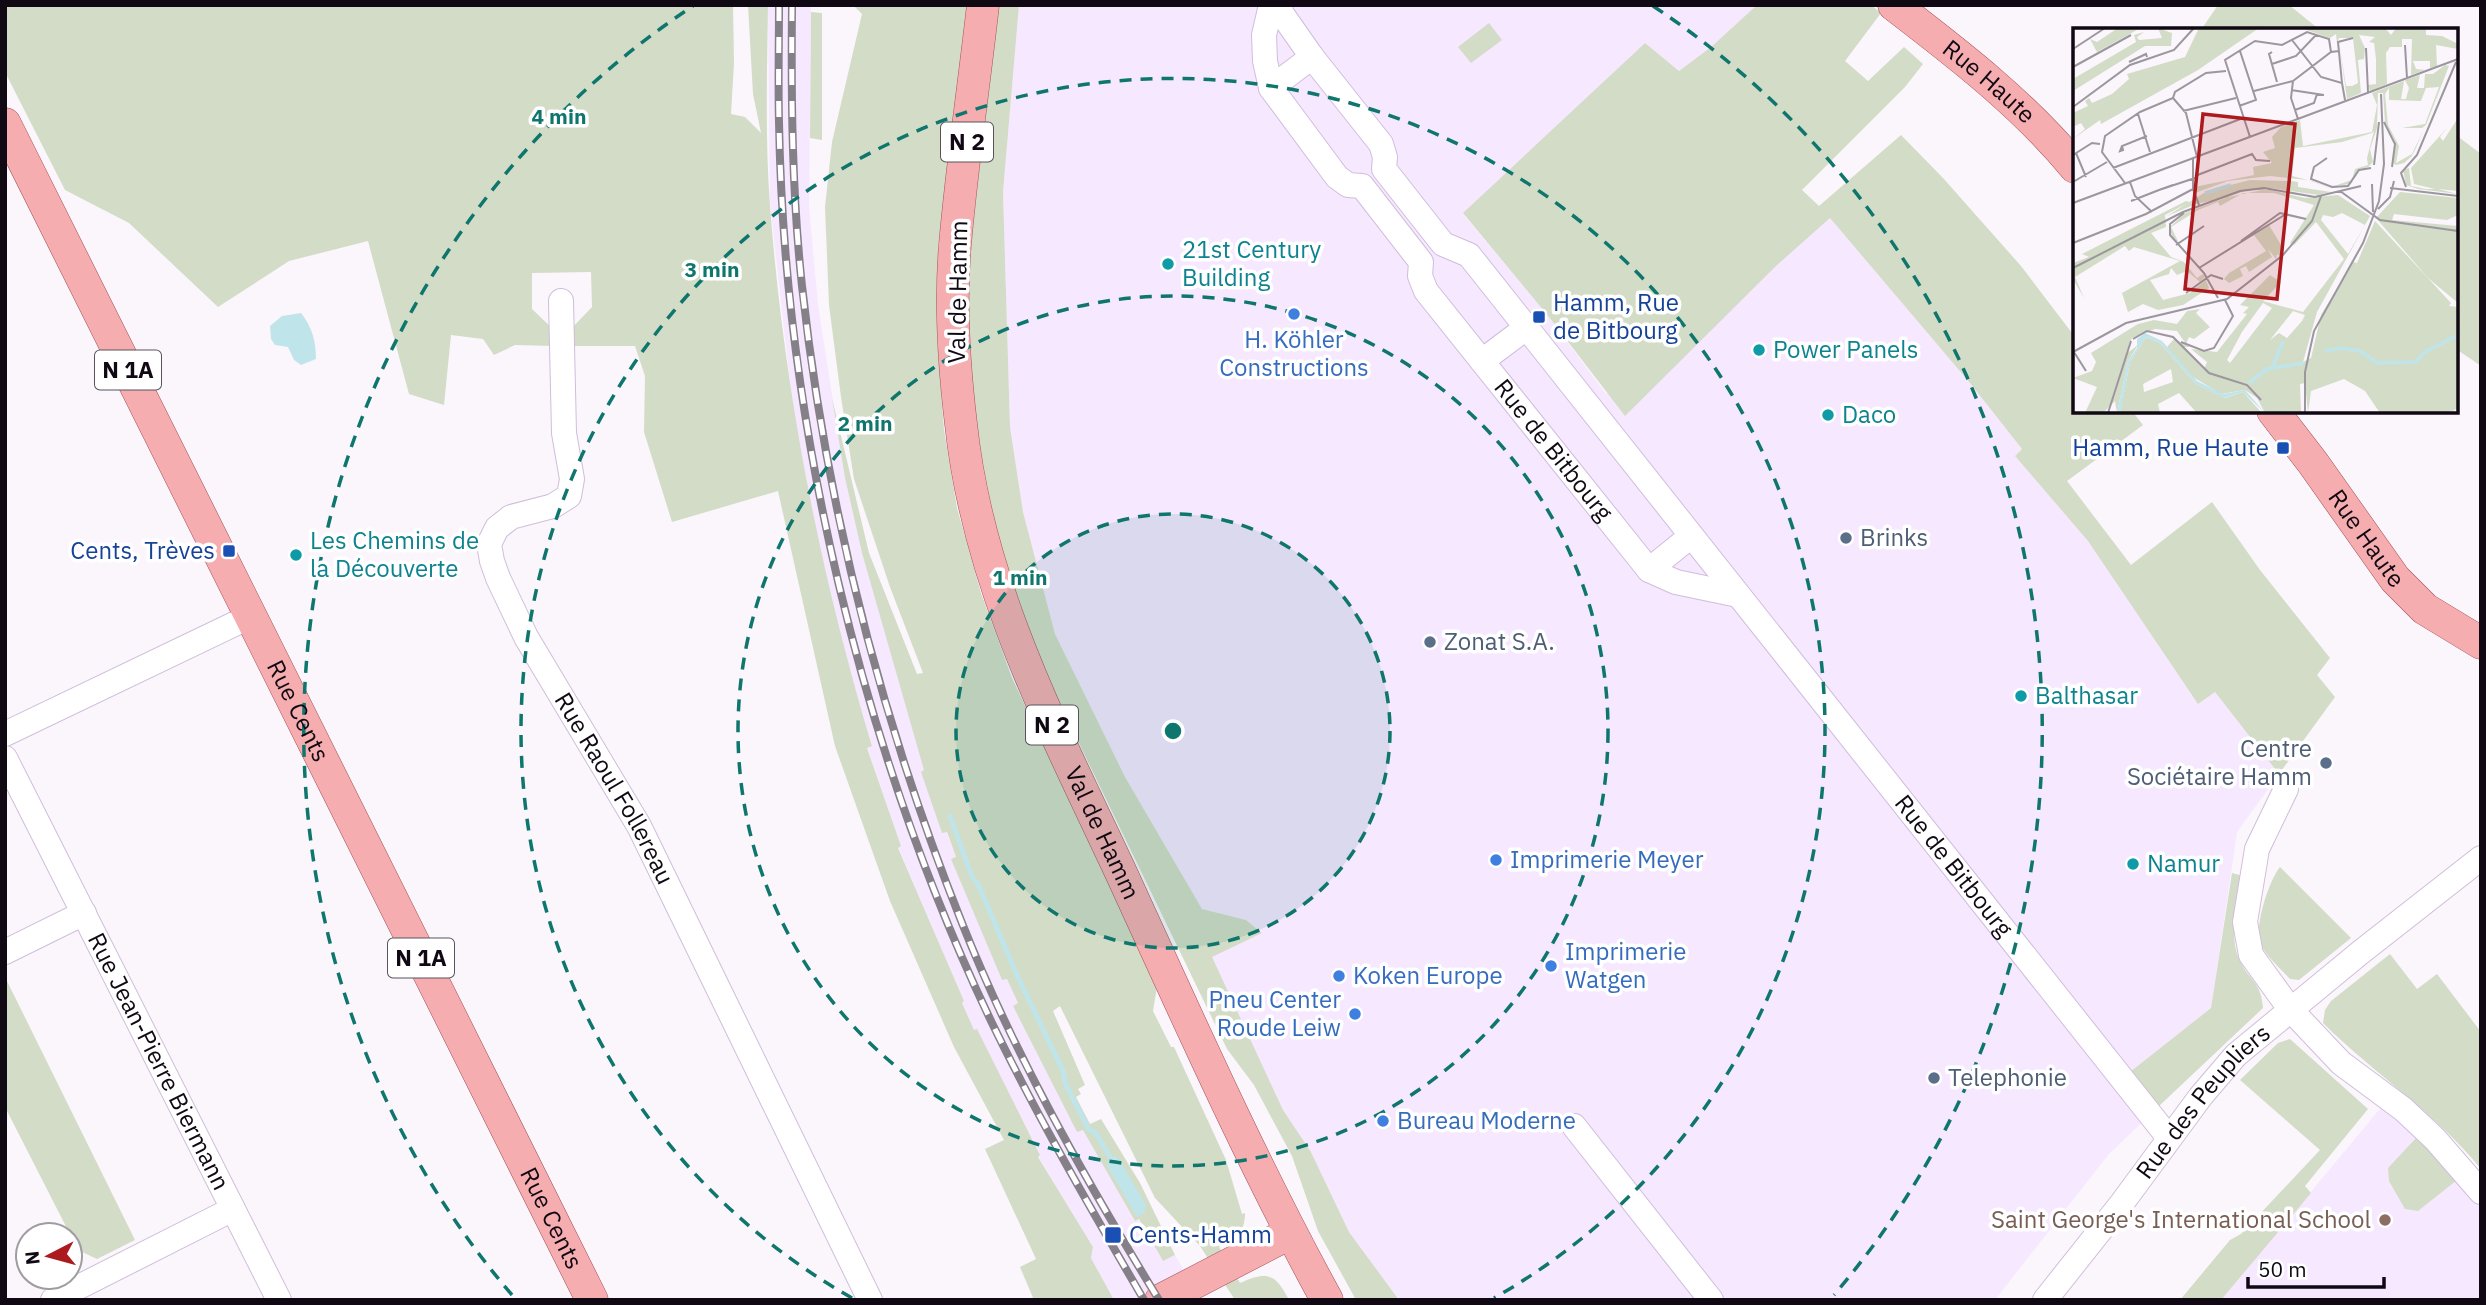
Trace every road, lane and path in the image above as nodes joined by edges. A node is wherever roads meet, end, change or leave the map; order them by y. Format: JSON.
{"nodes":[{"id":1,"x":983,"y":5,"type":"edge"},
{"id":2,"x":1271,"y":5,"type":"edge"},
{"id":3,"x":1279,"y":5,"type":"edge"},
{"id":4,"x":1894,"y":5,"type":"edge"},
{"id":5,"x":1312,"y":57,"type":"junction"},
{"id":6,"x":1271,"y":88,"type":"junction"},
{"id":7,"x":5,"y":124,"type":"edge"},
{"id":8,"x":2073,"y":165,"type":"edge"},
{"id":9,"x":1384,"y":169,"type":"junction"},
{"id":10,"x":1362,"y":186,"type":"junction"},
{"id":11,"x":1414,"y":207,"type":"junction"},
{"id":12,"x":1392,"y":225,"type":"junction"},
{"id":13,"x":1443,"y":244,"type":"junction"},
{"id":14,"x":1421,"y":262,"type":"junction"},
{"id":15,"x":561,"y":301,"type":"dead end"},
{"id":16,"x":1526,"y":328,"type":"junction"},
{"id":17,"x":1482,"y":362,"type":"junction"},
{"id":18,"x":2275,"y":413,"type":"edge"},
{"id":19,"x":1691,"y":536,"type":"junction"},
{"id":20,"x":1649,"y":570,"type":"junction"},
{"id":21,"x":1738,"y":595,"type":"junction"},
{"id":22,"x":251,"y":617,"type":"junction"},
{"id":23,"x":2481,"y":643,"type":"edge"},
{"id":24,"x":5,"y":734,"type":"edge"},
{"id":25,"x":5,"y":758,"type":"edge"},
{"id":26,"x":2286,"y":789,"type":"dead end"},
{"id":27,"x":2481,"y":858,"type":"edge"},
{"id":28,"x":84,"y":913,"type":"junction"},
{"id":29,"x":5,"y":952,"type":"edge"},
{"id":30,"x":2290,"y":1009,"type":"junction"},
{"id":31,"x":1574,"y":1126,"type":"dead end"},
{"id":32,"x":2169,"y":1138,"type":"junction"},
{"id":33,"x":2481,"y":1192,"type":"edge"},
{"id":34,"x":233,"y":1209,"type":"junction"},
{"id":35,"x":1290,"y":1233,"type":"junction"},
{"id":36,"x":53,"y":1300,"type":"edge"},
{"id":37,"x":279,"y":1300,"type":"edge"},
{"id":38,"x":592,"y":1300,"type":"edge"},
{"id":39,"x":870,"y":1300,"type":"edge"},
{"id":40,"x":1161,"y":1300,"type":"edge"},
{"id":41,"x":1327,"y":1300,"type":"edge"},
{"id":42,"x":1711,"y":1300,"type":"edge"},
{"id":43,"x":2045,"y":1300,"type":"edge"}],
"edges":[{"from":1,"to":35,"type":"main road","name":"Val de Hamm","number":"N 2"},
{"from":2,"to":6,"type":"street","name":"Rue de Bitbourg"},
{"from":3,"to":5,"type":"street","name":"Rue de Bitbourg"},
{"from":4,"to":8,"type":"main road","name":"Rue Haute"},
{"from":5,"to":6,"type":"street"},
{"from":5,"to":9,"type":"street","name":"Rue de Bitbourg"},
{"from":6,"to":10,"type":"street","name":"Rue de Bitbourg"},
{"from":7,"to":22,"type":"main road","name":"Rue Cents","number":"N 1A"},
{"from":9,"to":10,"type":"street"},
{"from":9,"to":11,"type":"street","name":"Rue de Bitbourg"},
{"from":10,"to":12,"type":"street","name":"Rue de Bitbourg"},
{"from":11,"to":12,"type":"street"},
{"from":11,"to":13,"type":"street","name":"Rue de Bitbourg"},
{"from":12,"to":14,"type":"street","name":"Rue de Bitbourg"},
{"from":13,"to":14,"type":"street"},
{"from":13,"to":16,"type":"street","name":"Rue de Bitbourg"},
{"from":14,"to":17,"type":"street","name":"Rue de Bitbourg"},
{"from":15,"to":39,"type":"street","name":"Rue Raoul Follereau"},
{"from":16,"to":17,"type":"street","name":"Rue de Bitbourg"},
{"from":16,"to":19,"type":"street","name":"Rue de Bitbourg"},
{"from":17,"to":20,"type":"street","name":"Rue de Bitbourg"},
{"from":18,"to":23,"type":"main road","name":"Rue Haute"},
{"from":19,"to":20,"type":"street"},
{"from":19,"to":21,"type":"street","name":"Rue de Bitbourg"},
{"from":20,"to":21,"type":"street","name":"Rue de Bitbourg"},
{"from":21,"to":32,"type":"street","name":"Rue de Bitbourg"},
{"from":22,"to":24,"type":"street"},
{"from":22,"to":38,"type":"main road","name":"Rue Cents","number":"N 1A"},
{"from":25,"to":28,"type":"street","name":"Rue Jean-Pierre Biermann"},
{"from":26,"to":30,"type":"street"},
{"from":27,"to":30,"type":"street","name":"Rue des Peupliers"},
{"from":28,"to":29,"type":"street","name":"Rue Jean-Pierre Biermann"},
{"from":28,"to":34,"type":"street","name":"Rue Jean-Pierre Biermann"},
{"from":30,"to":32,"type":"street","name":"Rue des Peupliers"},
{"from":30,"to":33,"type":"street","name":"Rue des Peupliers"},
{"from":31,"to":42,"type":"street"},
{"from":32,"to":43,"type":"street","name":"Rue des Peupliers"},
{"from":34,"to":36,"type":"street","name":"Rue Jean-Pierre Biermann"},
{"from":34,"to":37,"type":"street","name":"Rue Jean-Pierre Biermann"},
{"from":35,"to":40,"type":"main road"},
{"from":35,"to":41,"type":"main road","name":"Val de Hamm","number":"N 2"}]}
